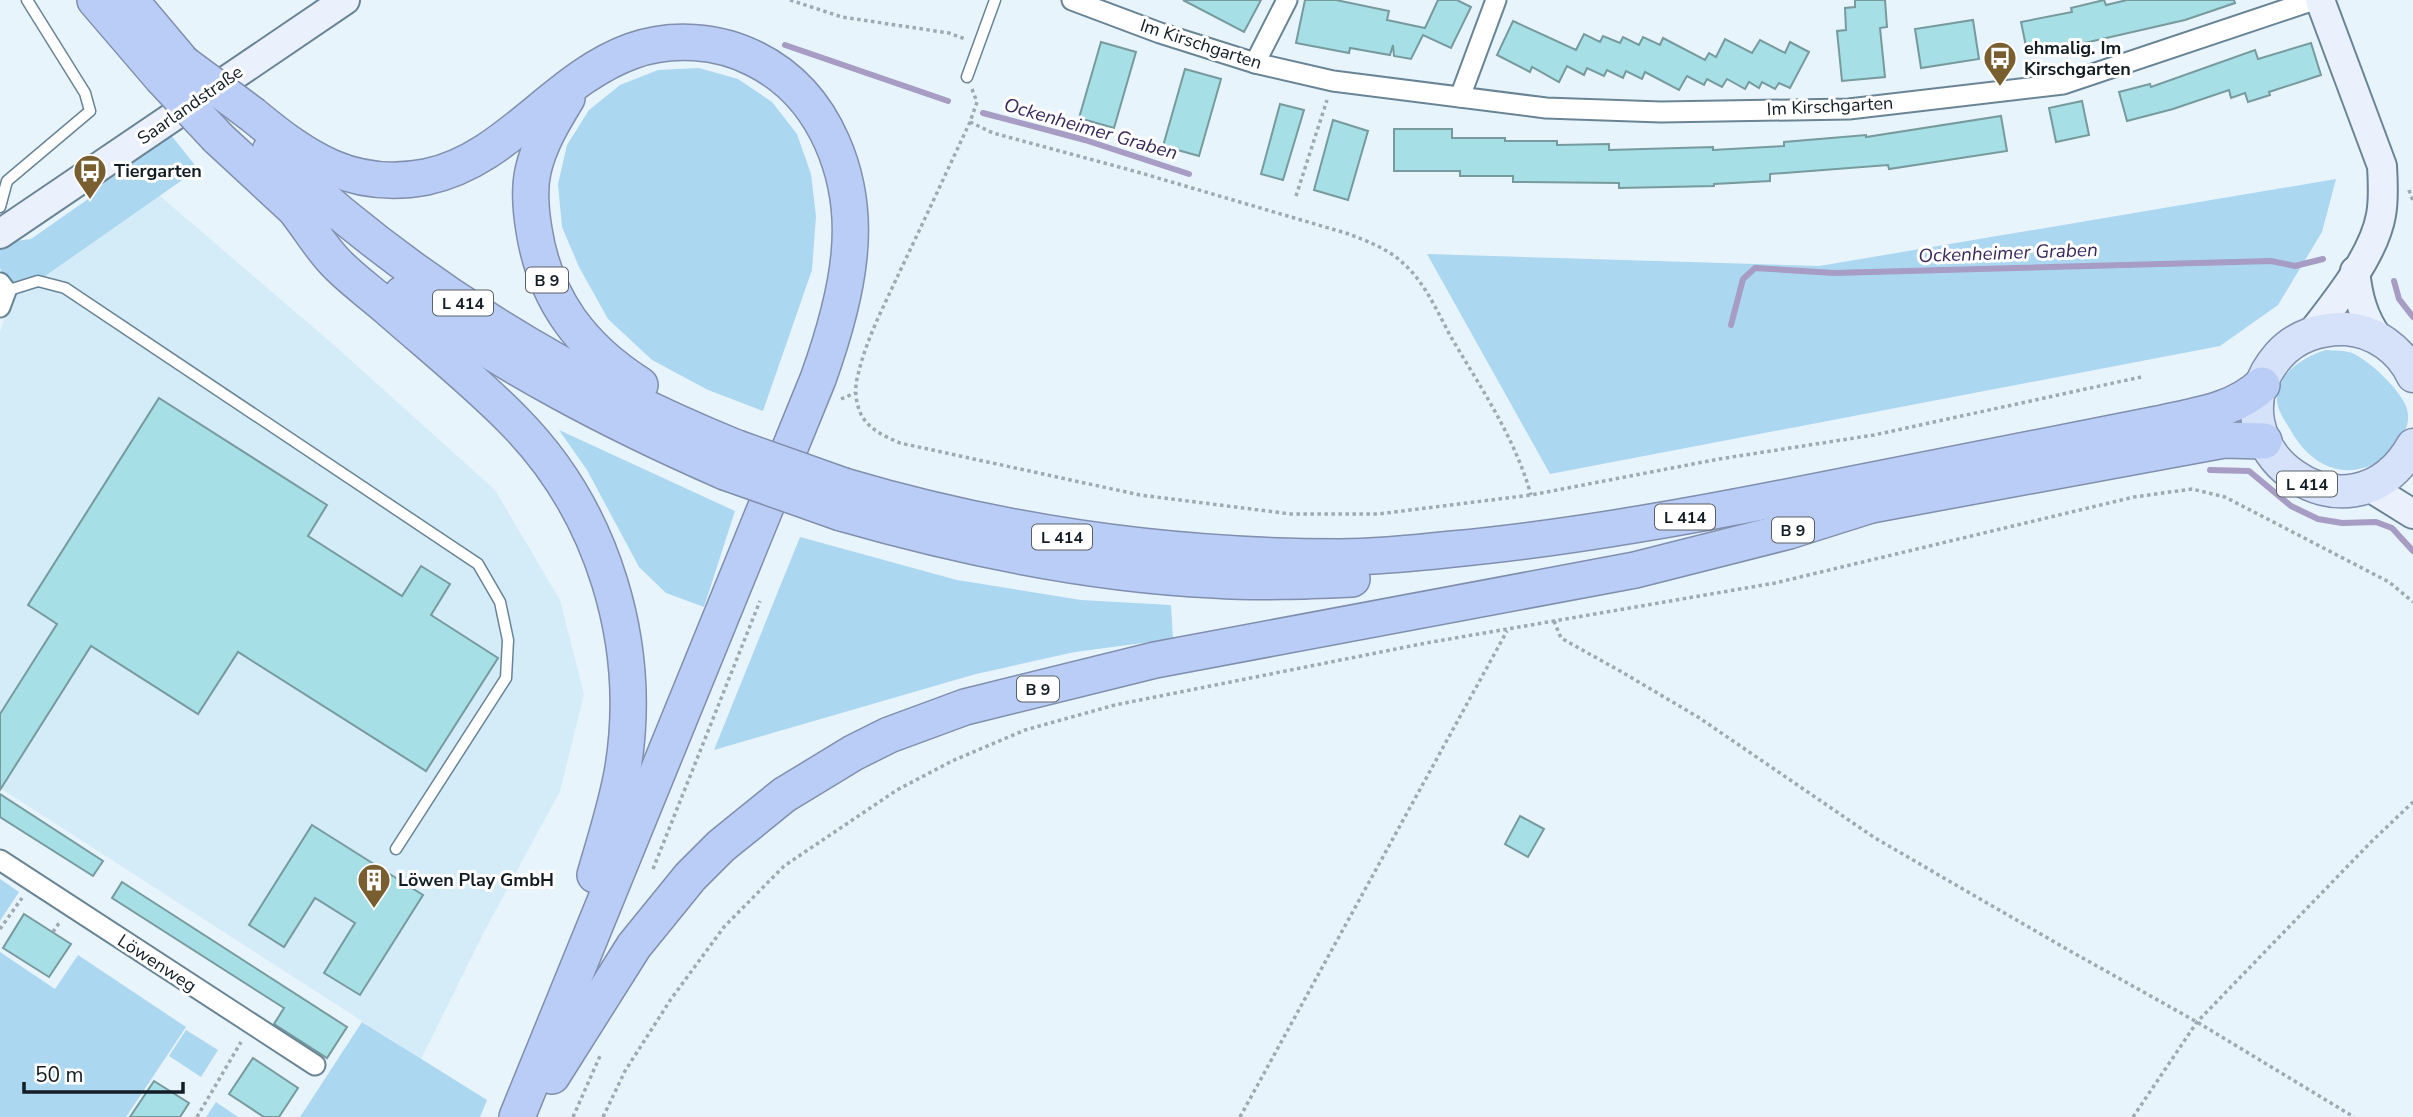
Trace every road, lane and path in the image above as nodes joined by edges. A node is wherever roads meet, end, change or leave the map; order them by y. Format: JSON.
{"nodes":[{"id":1,"x":26,"y":0,"type":"edge"},
{"id":2,"x":96,"y":0,"type":"edge"},
{"id":3,"x":130,"y":0,"type":"edge"},
{"id":4,"x":345,"y":0,"type":"edge"},
{"id":5,"x":790,"y":0,"type":"edge"},
{"id":6,"x":995,"y":0,"type":"edge"},
{"id":7,"x":1072,"y":0,"type":"edge"},
{"id":8,"x":1287,"y":0,"type":"edge"},
{"id":9,"x":1496,"y":0,"type":"edge"},
{"id":10,"x":2317,"y":0,"type":"edge"},
{"id":11,"x":979,"y":44,"type":"junction"},
{"id":12,"x":1255,"y":63,"type":"junction"},
{"id":13,"x":597,"y":69,"type":"junction"},
{"id":14,"x":172,"y":70,"type":"junction"},
{"id":15,"x":967,"y":77,"type":"joint"},
{"id":16,"x":1333,"y":81,"type":"junction"},
{"id":17,"x":1460,"y":97,"type":"junction"},
{"id":18,"x":970,"y":121,"type":"junction"},
{"id":19,"x":237,"y":125,"type":"junction"},
{"id":20,"x":1296,"y":196,"type":"dead end"},
{"id":21,"x":0,"y":207,"type":"edge"},
{"id":22,"x":297,"y":212,"type":"junction"},
{"id":23,"x":0,"y":234,"type":"edge"},
{"id":24,"x":2355,"y":271,"type":"junction"},
{"id":25,"x":2,"y":294,"type":"edge"},
{"id":26,"x":2311,"y":334,"type":"junction"},
{"id":27,"x":2378,"y":338,"type":"junction"},
{"id":28,"x":2412,"y":372,"type":"edge"},
{"id":29,"x":2141,"y":377,"type":"dead end"},
{"id":30,"x":2262,"y":385,"type":"junction"},
{"id":31,"x":856,"y":393,"type":"junction"},
{"id":32,"x":841,"y":398,"type":"dead end"},
{"id":33,"x":2264,"y":441,"type":"junction"},
{"id":34,"x":725,"y":453,"type":"junction"},
{"id":35,"x":2410,"y":459,"type":"edge"},
{"id":36,"x":2368,"y":486,"type":"junction"},
{"id":37,"x":1531,"y":495,"type":"junction"},
{"id":38,"x":843,"y":500,"type":"junction"},
{"id":39,"x":1868,"y":506,"type":"junction"},
{"id":40,"x":2413,"y":514,"type":"edge"},
{"id":41,"x":765,"y":589,"type":"dead end"},
{"id":42,"x":2413,"y":602,"type":"edge"},
{"id":43,"x":1554,"y":621,"type":"junction"},
{"id":44,"x":1507,"y":630,"type":"junction"},
{"id":45,"x":2413,"y":802,"type":"edge"},
{"id":46,"x":396,"y":849,"type":"dead end"},
{"id":47,"x":0,"y":860,"type":"edge"},
{"id":48,"x":653,"y":869,"type":"dead end"},
{"id":49,"x":33,"y":881,"type":"junction"},
{"id":50,"x":0,"y":929,"type":"edge"},
{"id":51,"x":2197,"y":1021,"type":"junction"},
{"id":52,"x":251,"y":1025,"type":"junction"},
{"id":53,"x":545,"y":1050,"type":"junction"},
{"id":54,"x":315,"y":1065,"type":"dead end"},
{"id":55,"x":197,"y":1117,"type":"edge"},
{"id":56,"x":517,"y":1117,"type":"edge"},
{"id":57,"x":526,"y":1117,"type":"edge"},
{"id":58,"x":603,"y":1117,"type":"edge"},
{"id":59,"x":1240,"y":1117,"type":"edge"},
{"id":60,"x":2133,"y":1117,"type":"edge"},
{"id":61,"x":2354,"y":1117,"type":"edge"}],
"edges":[{"from":1,"to":21,"type":"lane"},
{"from":2,"to":14,"type":"highway"},
{"from":3,"to":14,"type":"highway"},
{"from":4,"to":23,"type":"main road","name":"Saarlandstraße"},
{"from":5,"to":11,"type":"path"},
{"from":6,"to":11,"type":"lane"},
{"from":7,"to":12,"type":"street","name":"Im Kirschgarten"},
{"from":8,"to":12,"type":"street"},
{"from":9,"to":17,"type":"street"},
{"from":10,"to":17,"type":"street","name":"Im Kirschgarten"},
{"from":10,"to":24,"type":"main road"},
{"from":11,"to":15,"type":"lane"},
{"from":12,"to":16,"type":"street","name":"Im Kirschgarten"},
{"from":13,"to":19,"type":"highway","number":"B 9"},
{"from":13,"to":34,"type":"highway","number":"B 9"},
{"from":13,"to":53,"type":"highway","number":"B 9"},
{"from":14,"to":19,"type":"highway","number":"L 414","bridge":true},
{"from":15,"to":18,"type":"path"},
{"from":16,"to":17,"type":"street","name":"Im Kirschgarten"},
{"from":16,"to":20,"type":"path"},
{"from":18,"to":31,"type":"path"},
{"from":18,"to":37,"type":"path"},
{"from":19,"to":22,"type":"highway"},
{"from":19,"to":34,"type":"highway","number":"L 414"},
{"from":22,"to":34,"type":"highway","number":"L 414"},
{"from":22,"to":53,"type":"highway","number":"B 9"},
{"from":24,"to":26,"type":"main road"},
{"from":24,"to":27,"type":"main road"},
{"from":25,"to":46,"type":"lane"},
{"from":26,"to":27,"type":"main road","number":"L 414"},
{"from":26,"to":30,"type":"main road","number":"L 414"},
{"from":27,"to":28,"type":"main road","number":"L 414"},
{"from":29,"to":37,"type":"path"},
{"from":30,"to":33,"type":"main road","number":"L 414"},
{"from":30,"to":38,"type":"highway","number":"L 414"},
{"from":31,"to":32,"type":"path"},
{"from":31,"to":37,"type":"path"},
{"from":33,"to":36,"type":"main road","number":"L 414"},
{"from":33,"to":39,"type":"highway","number":"L 414"},
{"from":34,"to":38,"type":"highway","number":"L 414","bridge":true},
{"from":35,"to":36,"type":"main road","number":"L 414"},
{"from":36,"to":40,"type":"main road"},
{"from":38,"to":39,"type":"highway","number":"L 414"},
{"from":39,"to":57,"type":"highway","number":"B 9"},
{"from":41,"to":48,"type":"path"},
{"from":42,"to":43,"type":"path"},
{"from":43,"to":44,"type":"path"},
{"from":43,"to":51,"type":"path"},
{"from":44,"to":58,"type":"path"},
{"from":44,"to":59,"type":"path"},
{"from":45,"to":51,"type":"path"},
{"from":47,"to":49,"type":"street","name":"Löwenweg"},
{"from":49,"to":50,"type":"path"},
{"from":49,"to":52,"type":"street","name":"Löwenweg"},
{"from":51,"to":60,"type":"path"},
{"from":51,"to":61,"type":"path"},
{"from":52,"to":54,"type":"street","name":"Löwenweg"},
{"from":52,"to":55,"type":"path"},
{"from":53,"to":56,"type":"highway","number":"B 9"}]}
